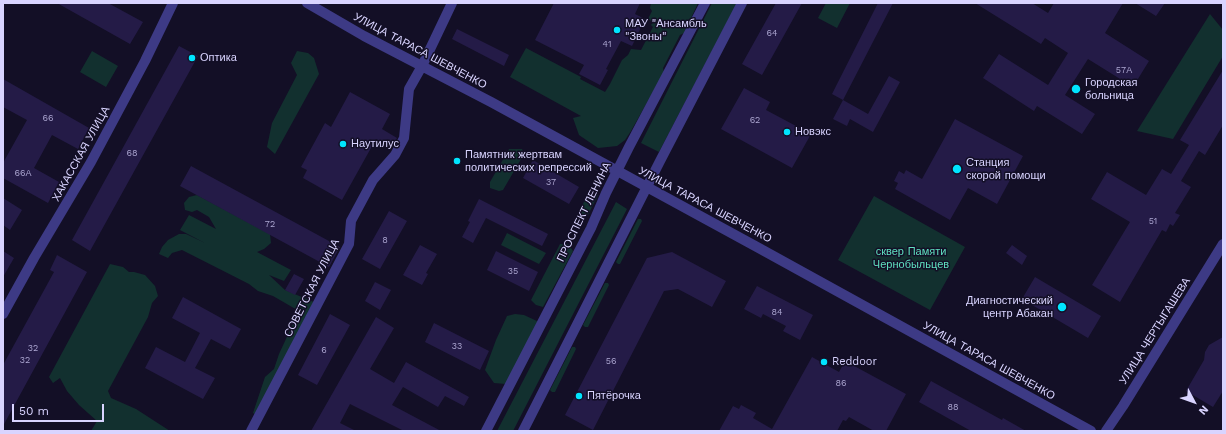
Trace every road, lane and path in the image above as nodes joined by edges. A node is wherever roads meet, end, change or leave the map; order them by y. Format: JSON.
{"nodes":[{"id":1,"x":173,"y":3,"type":"edge"},
{"id":2,"x":307,"y":3,"type":"edge"},
{"id":3,"x":452,"y":3,"type":"edge"},
{"id":4,"x":705,"y":3,"type":"edge"},
{"id":5,"x":742,"y":3,"type":"edge"},
{"id":6,"x":422,"y":66,"type":"junction"},
{"id":7,"x":616,"y":172,"type":"junction"},
{"id":8,"x":646,"y":188,"type":"junction"},
{"id":9,"x":1223,"y":244,"type":"edge"},
{"id":10,"x":3,"y":314,"type":"edge"},
{"id":11,"x":251,"y":431,"type":"edge"},
{"id":12,"x":486,"y":431,"type":"edge"},
{"id":13,"x":523,"y":431,"type":"edge"},
{"id":14,"x":1091,"y":431,"type":"edge"},
{"id":15,"x":1106,"y":431,"type":"edge"}],
"edges":[{"from":1,"to":10,"type":"street","name":"ХАКАССКАЯ УЛИЦА"},
{"from":2,"to":6,"type":"street","name":"УЛИЦА ТАРАСА ШЕВЧЕНКО"},
{"from":3,"to":6,"type":"street","name":"СОВЕТСКАЯ УЛИЦА"},
{"from":4,"to":7,"type":"street","name":"ПРОСПЕКТ ЛЕНИНА"},
{"from":5,"to":8,"type":"street"},
{"from":6,"to":7,"type":"street","name":"УЛИЦА ТАРАСА ШЕВЧЕНКО"},
{"from":6,"to":11,"type":"street","name":"СОВЕТСКАЯ УЛИЦА"},
{"from":7,"to":8,"type":"street","name":"УЛИЦА ТАРАСА ШЕВЧЕНКО"},
{"from":7,"to":12,"type":"street","name":"ПРОСПЕКТ ЛЕНИНА"},
{"from":8,"to":13,"type":"street"},
{"from":8,"to":14,"type":"street","name":"УЛИЦА ТАРАСА ШЕВЧЕНКО"},
{"from":9,"to":15,"type":"street","name":"УЛИЦА ЧЕРТЫГАШЕВА"}]}
